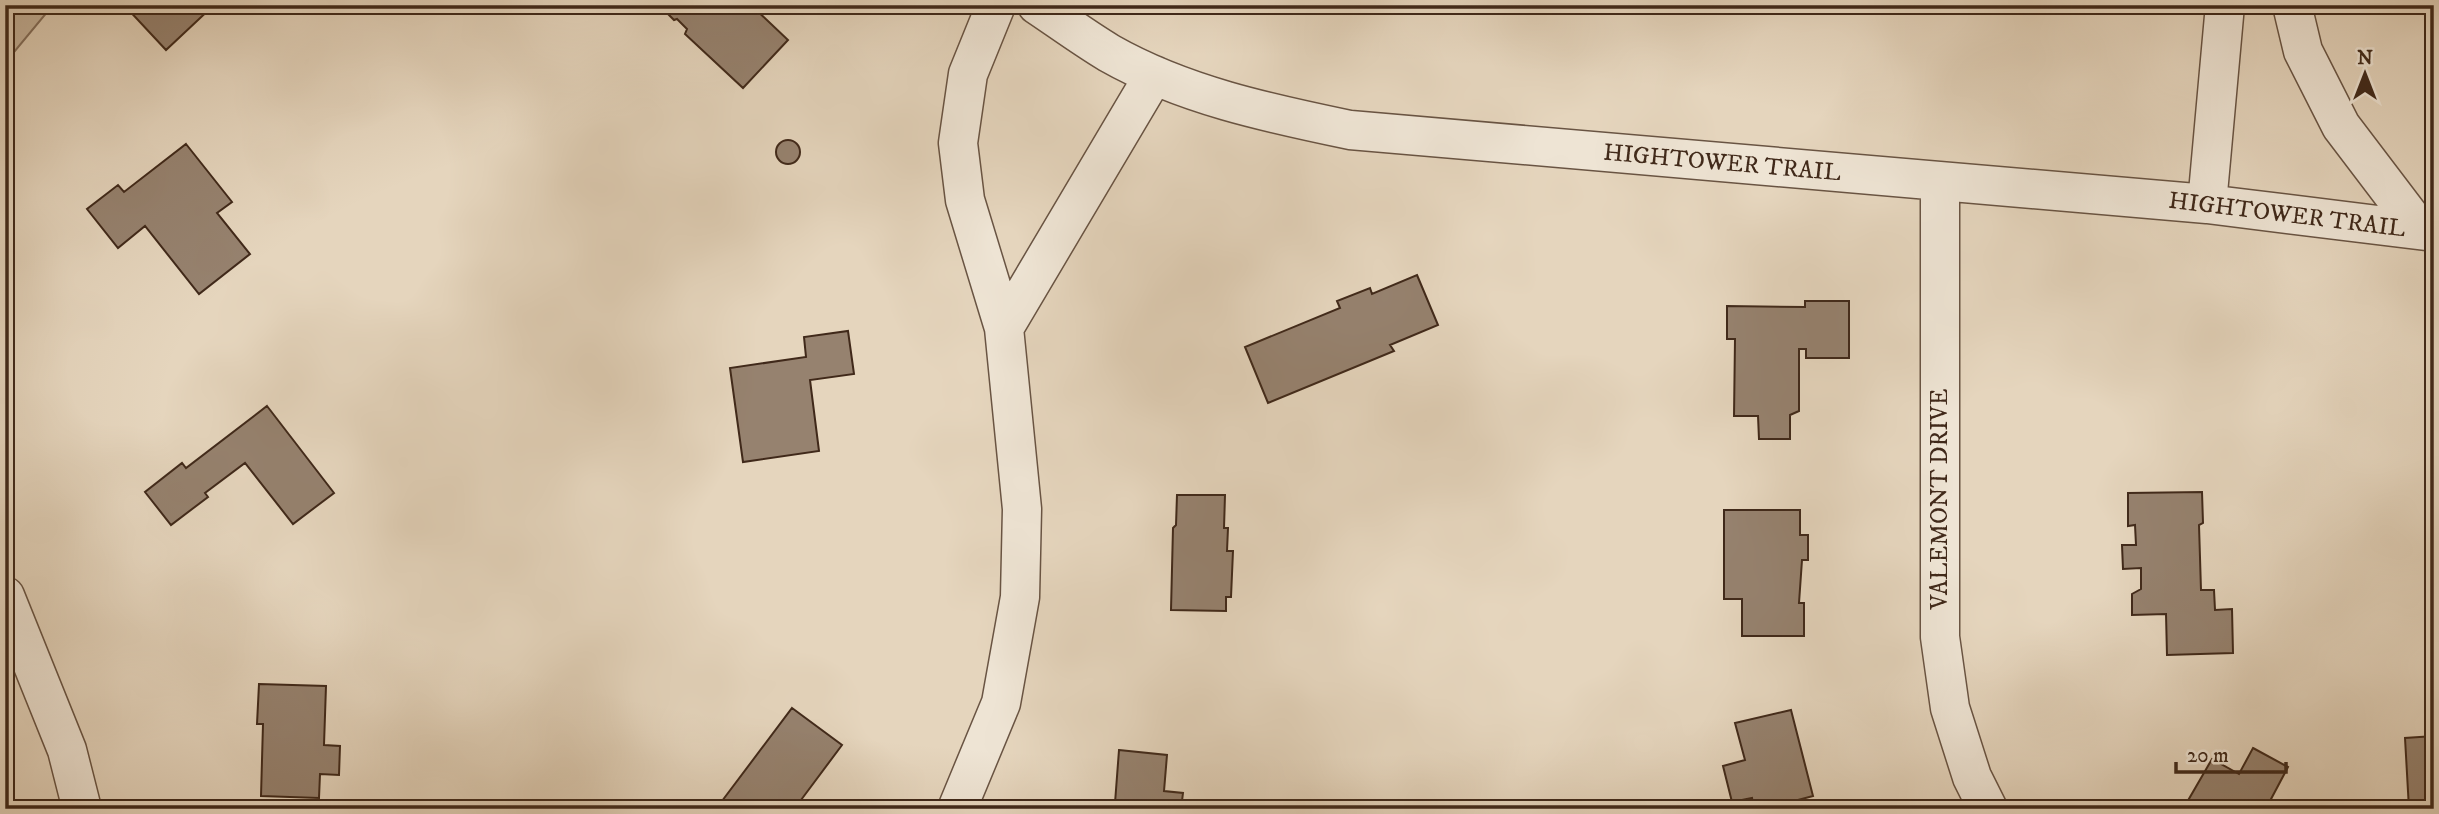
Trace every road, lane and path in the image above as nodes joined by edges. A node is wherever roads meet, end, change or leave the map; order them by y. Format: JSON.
{"nodes":[{"id":1,"x":996,"y":5,"type":"edge"},
{"id":2,"x":1037,"y":5,"type":"edge"},
{"id":3,"x":2225,"y":5,"type":"edge"},
{"id":4,"x":2292,"y":5,"type":"edge"},
{"id":5,"x":1154,"y":75,"type":"junction"},
{"id":6,"x":1940,"y":181,"type":"junction"},
{"id":7,"x":2207,"y":204,"type":"junction"},
{"id":8,"x":2427,"y":231,"type":"edge"},
{"id":9,"x":1004,"y":328,"type":"junction"},
{"id":10,"x":5,"y":596,"type":"edge"},
{"id":11,"x":82,"y":809,"type":"edge"},
{"id":12,"x":957,"y":809,"type":"edge"},
{"id":13,"x":1988,"y":809,"type":"edge"}],
"edges":[{"from":1,"to":9,"type":"street"},
{"from":2,"to":5,"type":"street","name":"HIGHTOWER TRAIL"},
{"from":3,"to":7,"type":"street"},
{"from":4,"to":8,"type":"street"},
{"from":5,"to":6,"type":"street","name":"HIGHTOWER TRAIL"},
{"from":5,"to":9,"type":"street"},
{"from":6,"to":7,"type":"street","name":"HIGHTOWER TRAIL"},
{"from":6,"to":13,"type":"street","name":"VALEMONT DRIVE"},
{"from":7,"to":8,"type":"street","name":"HIGHTOWER TRAIL"},
{"from":9,"to":12,"type":"street"},
{"from":10,"to":11,"type":"street"}]}
